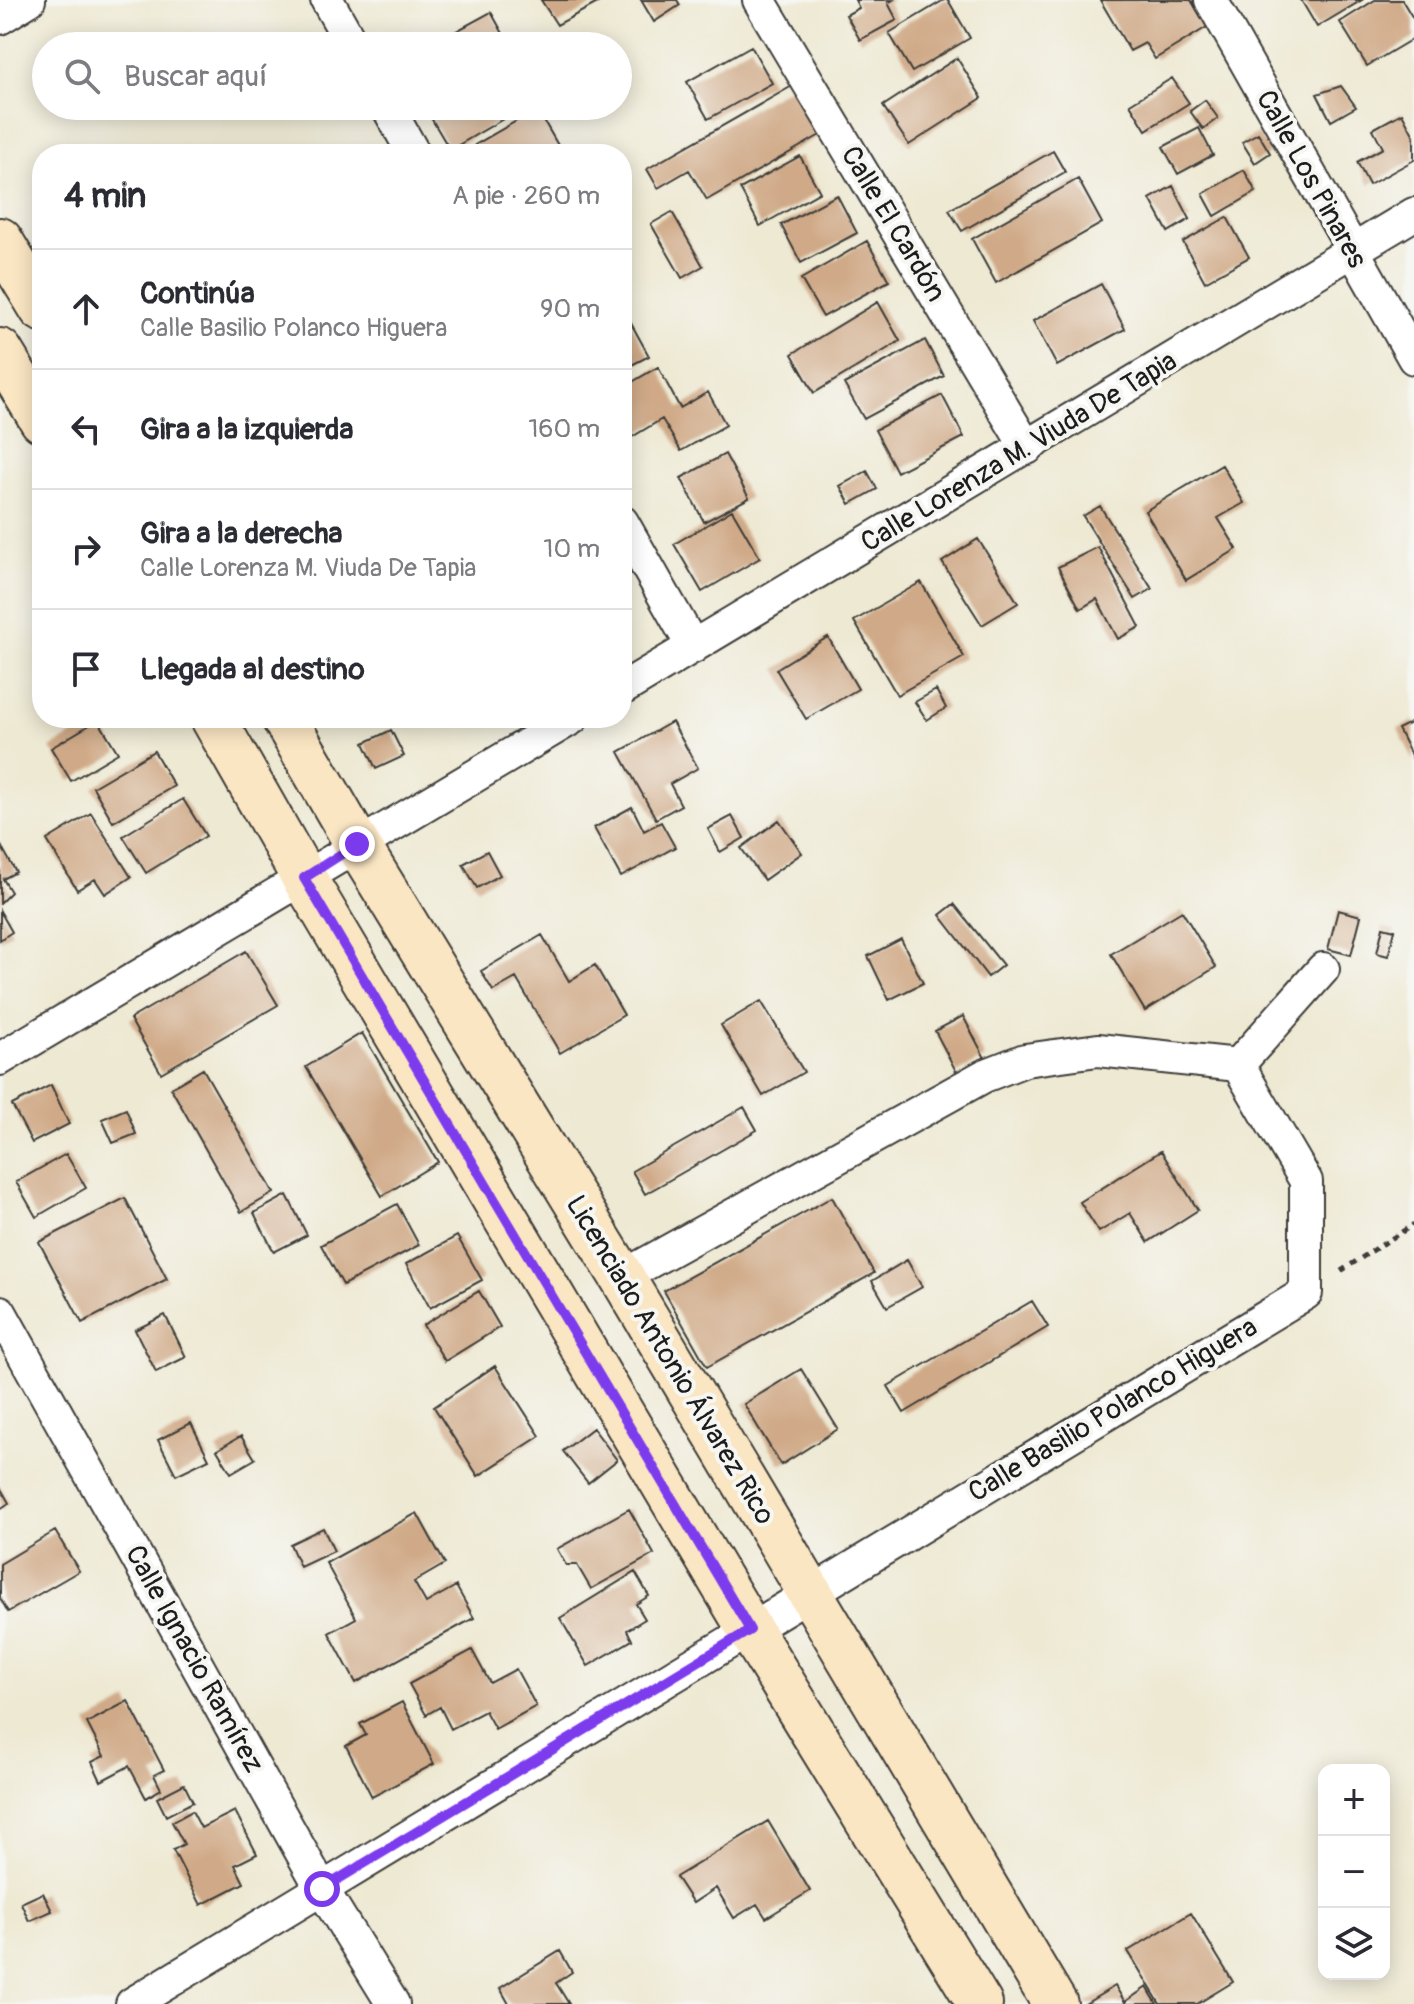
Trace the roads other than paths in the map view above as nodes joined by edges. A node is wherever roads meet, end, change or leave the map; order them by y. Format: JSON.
{"nodes":[{"id":1,"x":29,"y":0,"type":"edge"},
{"id":2,"x":327,"y":0,"type":"edge"},
{"id":3,"x":759,"y":0,"type":"edge"},
{"id":4,"x":1211,"y":0,"type":"edge"},
{"id":5,"x":0,"y":18,"type":"edge"},
{"id":6,"x":345,"y":32,"type":"edge"},
{"id":7,"x":395,"y":120,"type":"edge"},
{"id":8,"x":408,"y":144,"type":"edge"},
{"id":9,"x":1414,"y":214,"type":"edge"},
{"id":10,"x":0,"y":240,"type":"edge"},
{"id":11,"x":1351,"y":252,"type":"junction"},
{"id":12,"x":32,"y":293,"type":"edge"},
{"id":13,"x":0,"y":351,"type":"edge"},
{"id":14,"x":1414,"y":358,"type":"edge"},
{"id":15,"x":32,"y":404,"type":"edge"},
{"id":16,"x":1027,"y":448,"type":"junction"},
{"id":17,"x":632,"y":540,"type":"edge"},
{"id":18,"x":693,"y":647,"type":"junction"},
{"id":19,"x":632,"y":683,"type":"edge"},
{"id":20,"x":219,"y":728,"type":"edge"},
{"id":21,"x":290,"y":728,"type":"edge"},
{"id":22,"x":555,"y":728,"type":"edge"},
{"id":23,"x":357,"y":844,"type":"junction"},
{"id":24,"x":304,"y":878,"type":"junction"},
{"id":25,"x":1323,"y":969,"type":"dead end"},
{"id":26,"x":0,"y":1059,"type":"edge"},
{"id":27,"x":1238,"y":1065,"type":"junction"},
{"id":28,"x":622,"y":1277,"type":"junction"},
{"id":29,"x":0,"y":1312,"type":"edge"},
{"id":30,"x":809,"y":1593,"type":"junction"},
{"id":31,"x":750,"y":1630,"type":"junction"},
{"id":32,"x":322,"y":1889,"type":"junction"},
{"id":33,"x":132,"y":2004,"type":"edge"},
{"id":34,"x":393,"y":2004,"type":"edge"},
{"id":35,"x":980,"y":2004,"type":"edge"},
{"id":36,"x":1055,"y":2004,"type":"edge"}],
"edges":[{"from":1,"to":5,"type":"street"},
{"from":2,"to":6,"type":"street"},
{"from":3,"to":16,"type":"street","name":"Calle El Cardón"},
{"from":4,"to":11,"type":"street","name":"Calle Los Pinares"},
{"from":7,"to":8,"type":"street"},
{"from":9,"to":11,"type":"street","name":"Calle Lorenza M. Viuda De Tapia"},
{"from":10,"to":12,"type":"main road"},
{"from":11,"to":14,"type":"street","name":"Calle Los Pinares"},
{"from":11,"to":16,"type":"street","name":"Calle Lorenza M. Viuda De Tapia"},
{"from":13,"to":15,"type":"main road"},
{"from":16,"to":18,"type":"street","name":"Calle Lorenza M. Viuda De Tapia"},
{"from":17,"to":18,"type":"street"},
{"from":18,"to":19,"type":"street","name":"Calle Lorenza M. Viuda De Tapia"},
{"from":20,"to":24,"type":"main road"},
{"from":21,"to":23,"type":"main road","name":"Licenciado Antonio Álvarez Rico"},
{"from":22,"to":23,"type":"street"},
{"from":23,"to":24,"type":"street"},
{"from":23,"to":28,"type":"main road","name":"Licenciado Antonio Álvarez Rico"},
{"from":24,"to":26,"type":"street"},
{"from":24,"to":31,"type":"main road"},
{"from":25,"to":27,"type":"street"},
{"from":27,"to":28,"type":"street"},
{"from":27,"to":30,"type":"street","name":"Calle Basilio Polanco Higuera"},
{"from":28,"to":30,"type":"main road","name":"Licenciado Antonio Álvarez Rico"},
{"from":29,"to":32,"type":"street","name":"Calle Ignacio Ramírez"},
{"from":30,"to":31,"type":"street","name":"Calle Basilio Polanco Higuera"},
{"from":30,"to":36,"type":"main road","name":"Licenciado Antonio Álvarez Rico"},
{"from":31,"to":32,"type":"street"},
{"from":31,"to":35,"type":"main road"},
{"from":32,"to":33,"type":"street"},
{"from":32,"to":34,"type":"street","name":"Calle Ignacio Ramírez"}]}
